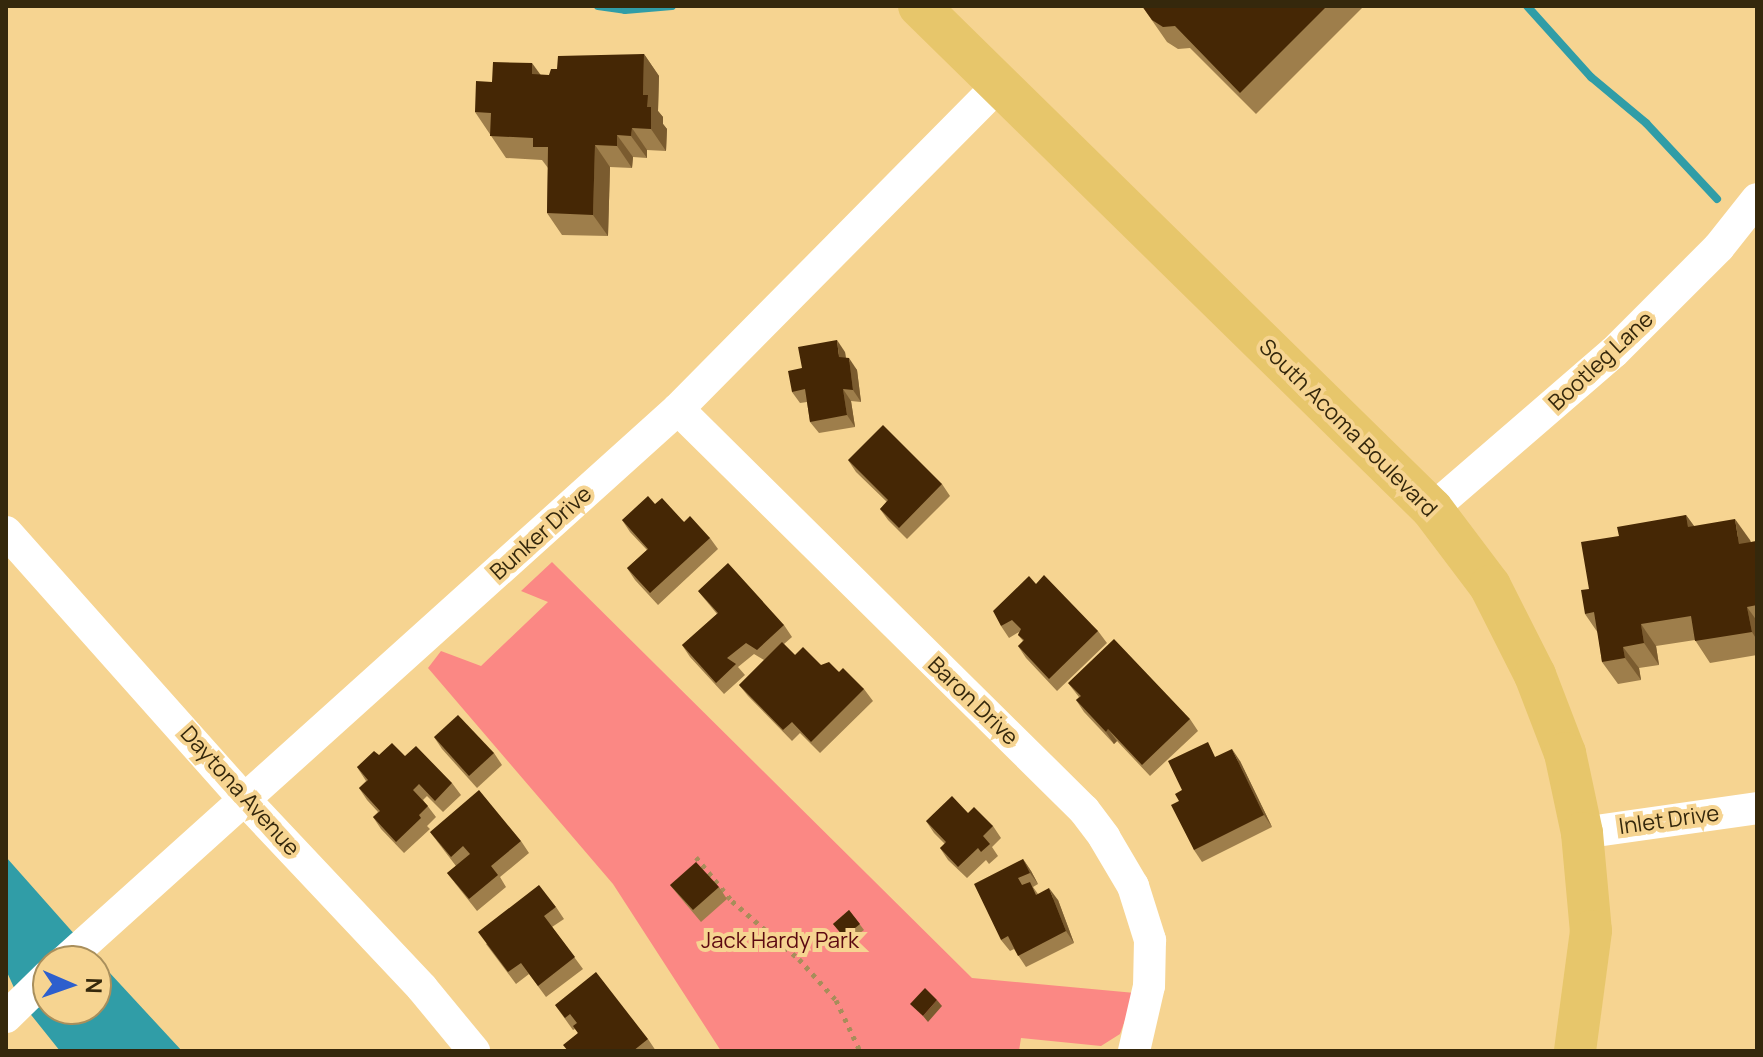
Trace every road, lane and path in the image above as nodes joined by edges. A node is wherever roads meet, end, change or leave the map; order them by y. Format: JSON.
{"nodes":[{"id":1,"x":919,"y":6,"type":"edge"},
{"id":2,"x":999,"y":85,"type":"junction"},
{"id":3,"x":1757,"y":199,"type":"edge"},
{"id":4,"x":678,"y":409,"type":"junction"},
{"id":5,"x":1432,"y":509,"type":"junction"},
{"id":6,"x":6,"y":532,"type":"edge"},
{"id":7,"x":245,"y":800,"type":"junction"},
{"id":8,"x":1757,"y":808,"type":"edge"},
{"id":9,"x":1582,"y":833,"type":"junction"},
{"id":10,"x":696,"y":857,"type":"dead end"},
{"id":11,"x":83,"y":945,"type":"edge"},
{"id":12,"x":32,"y":992,"type":"edge"},
{"id":13,"x":6,"y":1017,"type":"edge"},
{"id":14,"x":474,"y":1051,"type":"edge"},
{"id":15,"x":860,"y":1051,"type":"edge"},
{"id":16,"x":1134,"y":1051,"type":"edge"},
{"id":17,"x":1575,"y":1051,"type":"edge"}],
"edges":[{"from":1,"to":2,"type":"main road","name":"South Acoma Boulevard"},
{"from":2,"to":4,"type":"street","name":"Bunker Drive"},
{"from":2,"to":5,"type":"main road","name":"South Acoma Boulevard"},
{"from":3,"to":5,"type":"street","name":"Bootleg Lane"},
{"from":4,"to":7,"type":"street","name":"Bunker Drive"},
{"from":4,"to":16,"type":"street","name":"Baron Drive"},
{"from":5,"to":9,"type":"main road","name":"South Acoma Boulevard"},
{"from":6,"to":7,"type":"street","name":"Daytona Avenue"},
{"from":7,"to":11,"type":"street","name":"Bunker Drive"},
{"from":7,"to":14,"type":"street","name":"Daytona Avenue"},
{"from":8,"to":9,"type":"street","name":"Inlet Drive"},
{"from":9,"to":17,"type":"main road","name":"South Acoma Boulevard"},
{"from":10,"to":15,"type":"path"},
{"from":12,"to":13,"type":"street"}]}
